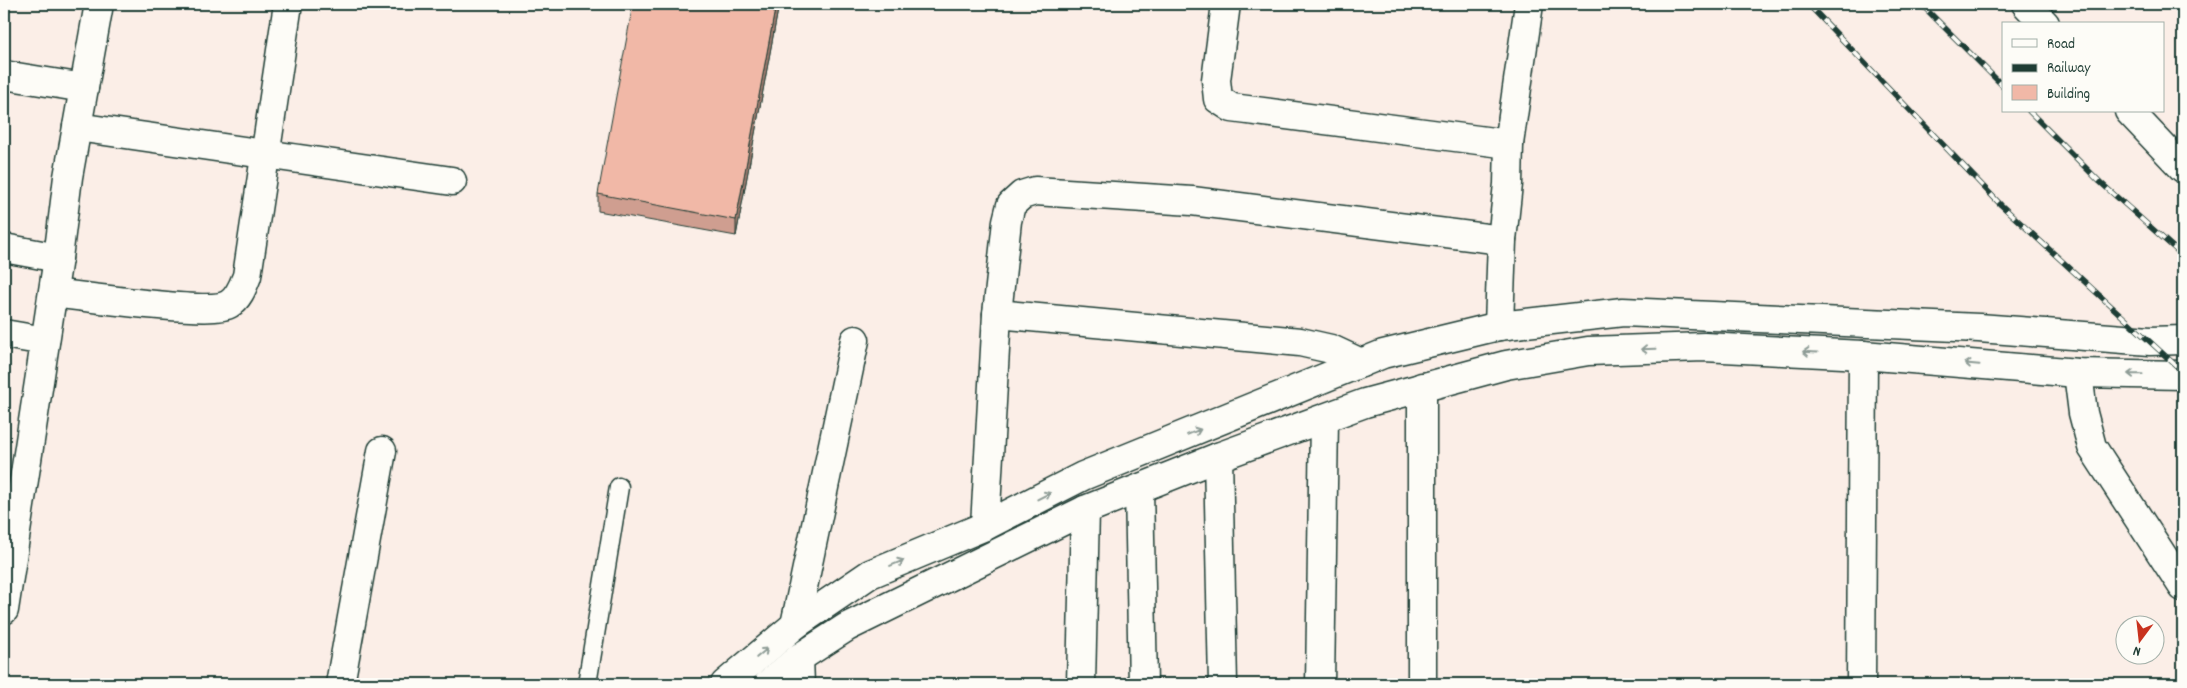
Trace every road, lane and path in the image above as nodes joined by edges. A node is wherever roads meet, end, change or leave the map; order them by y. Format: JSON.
{"nodes":[{"id":1,"x":99,"y":4,"type":"edge"},
{"id":2,"x":288,"y":4,"type":"edge"},
{"id":3,"x":1226,"y":4,"type":"edge"},
{"id":4,"x":1528,"y":4,"type":"edge"},
{"id":5,"x":2026,"y":4,"type":"edge"},
{"id":6,"x":2043,"y":22,"type":"edge"},
{"id":7,"x":4,"y":75,"type":"edge"},
{"id":8,"x":84,"y":88,"type":"junction"},
{"id":9,"x":2130,"y":112,"type":"edge"},
{"id":10,"x":77,"y":127,"type":"junction"},
{"id":11,"x":1509,"y":144,"type":"junction"},
{"id":12,"x":265,"y":153,"type":"junction"},
{"id":13,"x":2183,"y":168,"type":"edge"},
{"id":14,"x":452,"y":181,"type":"dead end"},
{"id":15,"x":1502,"y":240,"type":"junction"},
{"id":16,"x":4,"y":248,"type":"edge"},
{"id":17,"x":58,"y":258,"type":"junction"},
{"id":18,"x":53,"y":293,"type":"junction"},
{"id":19,"x":997,"y":314,"type":"junction"},
{"id":20,"x":1499,"y":326,"type":"junction"},
{"id":21,"x":4,"y":334,"type":"edge"},
{"id":22,"x":855,"y":340,"type":"dead end"},
{"id":23,"x":2183,"y":340,"type":"edge"},
{"id":24,"x":45,"y":341,"type":"junction"},
{"id":25,"x":1863,"y":355,"type":"junction"},
{"id":26,"x":1361,"y":363,"type":"junction"},
{"id":27,"x":2078,"y":373,"type":"junction"},
{"id":28,"x":2183,"y":375,"type":"edge"},
{"id":29,"x":1422,"y":387,"type":"junction"},
{"id":30,"x":1324,"y":419,"type":"junction"},
{"id":31,"x":382,"y":451,"type":"dead end"},
{"id":32,"x":1218,"y":457,"type":"junction"},
{"id":33,"x":14,"y":470,"type":"edge"},
{"id":34,"x":619,"y":487,"type":"dead end"},
{"id":35,"x":1139,"y":489,"type":"junction"},
{"id":36,"x":1085,"y":510,"type":"junction"},
{"id":37,"x":985,"y":526,"type":"junction"},
{"id":38,"x":2183,"y":587,"type":"edge"},
{"id":39,"x":4,"y":610,"type":"edge"},
{"id":40,"x":795,"y":625,"type":"junction"},
{"id":41,"x":799,"y":671,"type":"edge"},
{"id":42,"x":340,"y":684,"type":"edge"},
{"id":43,"x":587,"y":684,"type":"edge"},
{"id":44,"x":725,"y":684,"type":"edge"},
{"id":45,"x":768,"y":684,"type":"edge"},
{"id":46,"x":1082,"y":684,"type":"edge"},
{"id":47,"x":1143,"y":684,"type":"edge"},
{"id":48,"x":1223,"y":684,"type":"edge"},
{"id":49,"x":1320,"y":684,"type":"edge"},
{"id":50,"x":1422,"y":684,"type":"edge"},
{"id":51,"x":1861,"y":684,"type":"edge"}],
"edges":[{"from":1,"to":8,"type":"street"},
{"from":2,"to":12,"type":"street"},
{"from":3,"to":11,"type":"street"},
{"from":4,"to":11,"type":"street"},
{"from":5,"to":6,"type":"street"},
{"from":7,"to":8,"type":"street"},
{"from":8,"to":10,"type":"street"},
{"from":9,"to":13,"type":"street"},
{"from":10,"to":12,"type":"street"},
{"from":10,"to":17,"type":"street"},
{"from":11,"to":15,"type":"street"},
{"from":12,"to":14,"type":"street"},
{"from":12,"to":18,"type":"street"},
{"from":15,"to":19,"type":"street"},
{"from":15,"to":20,"type":"street"},
{"from":16,"to":17,"type":"street"},
{"from":17,"to":18,"type":"street"},
{"from":18,"to":24,"type":"street"},
{"from":19,"to":26,"type":"street"},
{"from":19,"to":37,"type":"street"},
{"from":20,"to":23,"type":"street"},
{"from":20,"to":26,"type":"street"},
{"from":21,"to":24,"type":"street"},
{"from":22,"to":40,"type":"street"},
{"from":24,"to":33,"type":"street"},
{"from":27,"to":25,"type":"street","one_way":true},
{"from":25,"to":29,"type":"street","one_way":true},
{"from":25,"to":51,"type":"street"},
{"from":37,"to":26,"type":"street","one_way":true},
{"from":28,"to":27,"type":"street","one_way":true},
{"from":27,"to":38,"type":"street"},
{"from":29,"to":30,"type":"street"},
{"from":29,"to":50,"type":"street"},
{"from":30,"to":32,"type":"street"},
{"from":30,"to":49,"type":"street"},
{"from":31,"to":42,"type":"street"},
{"from":32,"to":35,"type":"street"},
{"from":32,"to":48,"type":"street"},
{"from":33,"to":39,"type":"street"},
{"from":34,"to":43,"type":"lane"},
{"from":35,"to":36,"type":"street"},
{"from":35,"to":47,"type":"street"},
{"from":36,"to":41,"type":"street"},
{"from":36,"to":46,"type":"street"},
{"from":40,"to":37,"type":"street","one_way":true},
{"from":44,"to":40,"type":"street","one_way":true},
{"from":41,"to":45,"type":"street"}]}
